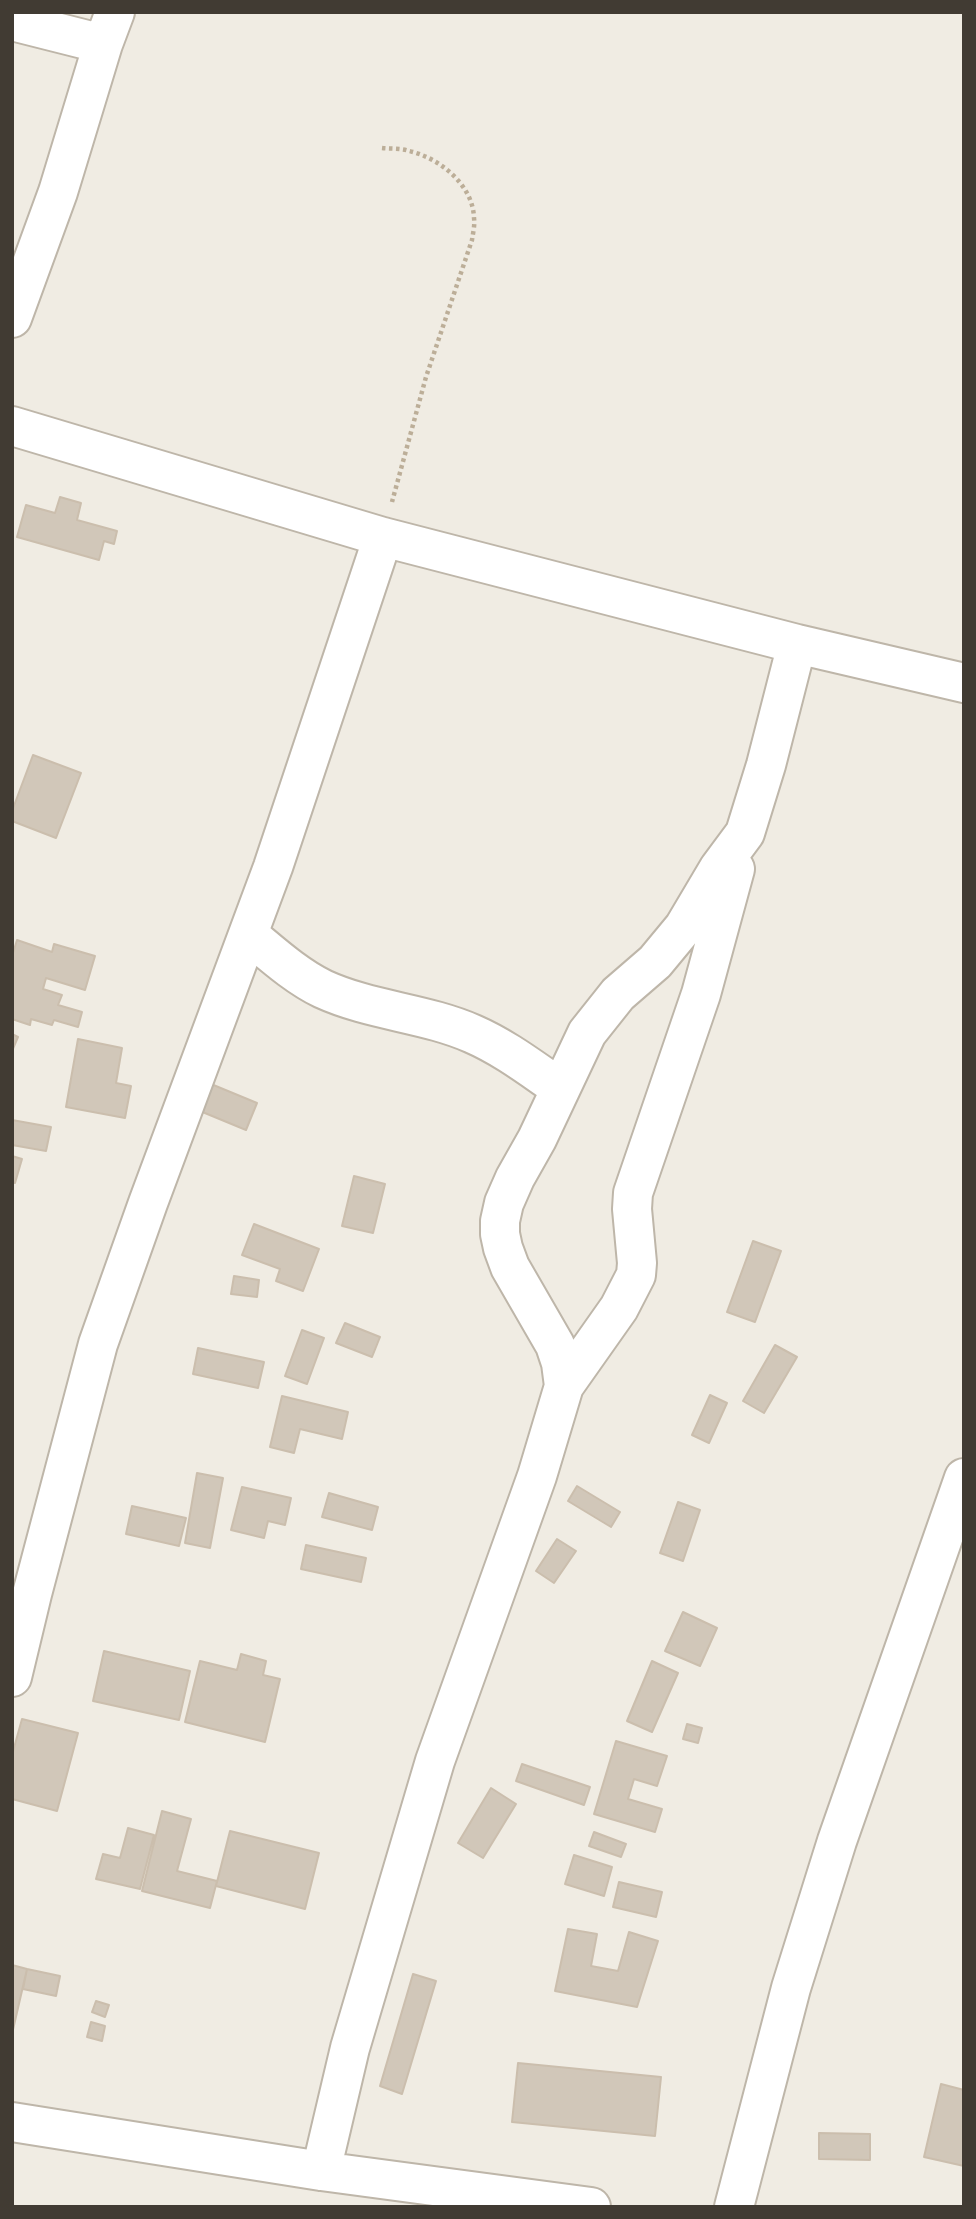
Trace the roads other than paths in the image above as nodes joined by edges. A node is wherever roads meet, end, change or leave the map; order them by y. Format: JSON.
{"nodes":[{"id":1,"x":12,"y":21,"type":"edge"},
{"id":2,"x":109,"y":28,"type":"edge"},
{"id":3,"x":12,"y":318,"type":"edge"},
{"id":4,"x":12,"y":426,"type":"edge"},
{"id":5,"x":383,"y":537,"type":"junction"},
{"id":6,"x":797,"y":645,"type":"junction"},
{"id":7,"x":964,"y":683,"type":"edge"},
{"id":8,"x":745,"y":834,"type":"junction"},
{"id":9,"x":249,"y":935,"type":"junction"},
{"id":10,"x":560,"y":1088,"type":"junction"},
{"id":11,"x":564,"y":1386,"type":"junction"},
{"id":12,"x":964,"y":1478,"type":"edge"},
{"id":13,"x":12,"y":1676,"type":"edge"},
{"id":14,"x":12,"y":2123,"type":"edge"},
{"id":15,"x":321,"y":2171,"type":"junction"},
{"id":16,"x":591,"y":2207,"type":"edge"},
{"id":17,"x":733,"y":2207,"type":"edge"}],
"edges":[{"from":1,"to":2,"type":"street"},
{"from":2,"to":3,"type":"street"},
{"from":4,"to":5,"type":"street"},
{"from":5,"to":6,"type":"street"},
{"from":5,"to":9,"type":"street"},
{"from":6,"to":7,"type":"street"},
{"from":6,"to":8,"type":"street"},
{"from":8,"to":10,"type":"street"},
{"from":8,"to":11,"type":"street"},
{"from":9,"to":10,"type":"street"},
{"from":9,"to":13,"type":"street"},
{"from":10,"to":11,"type":"street"},
{"from":11,"to":15,"type":"street"},
{"from":12,"to":17,"type":"street"},
{"from":14,"to":15,"type":"street"},
{"from":15,"to":16,"type":"street"}]}
